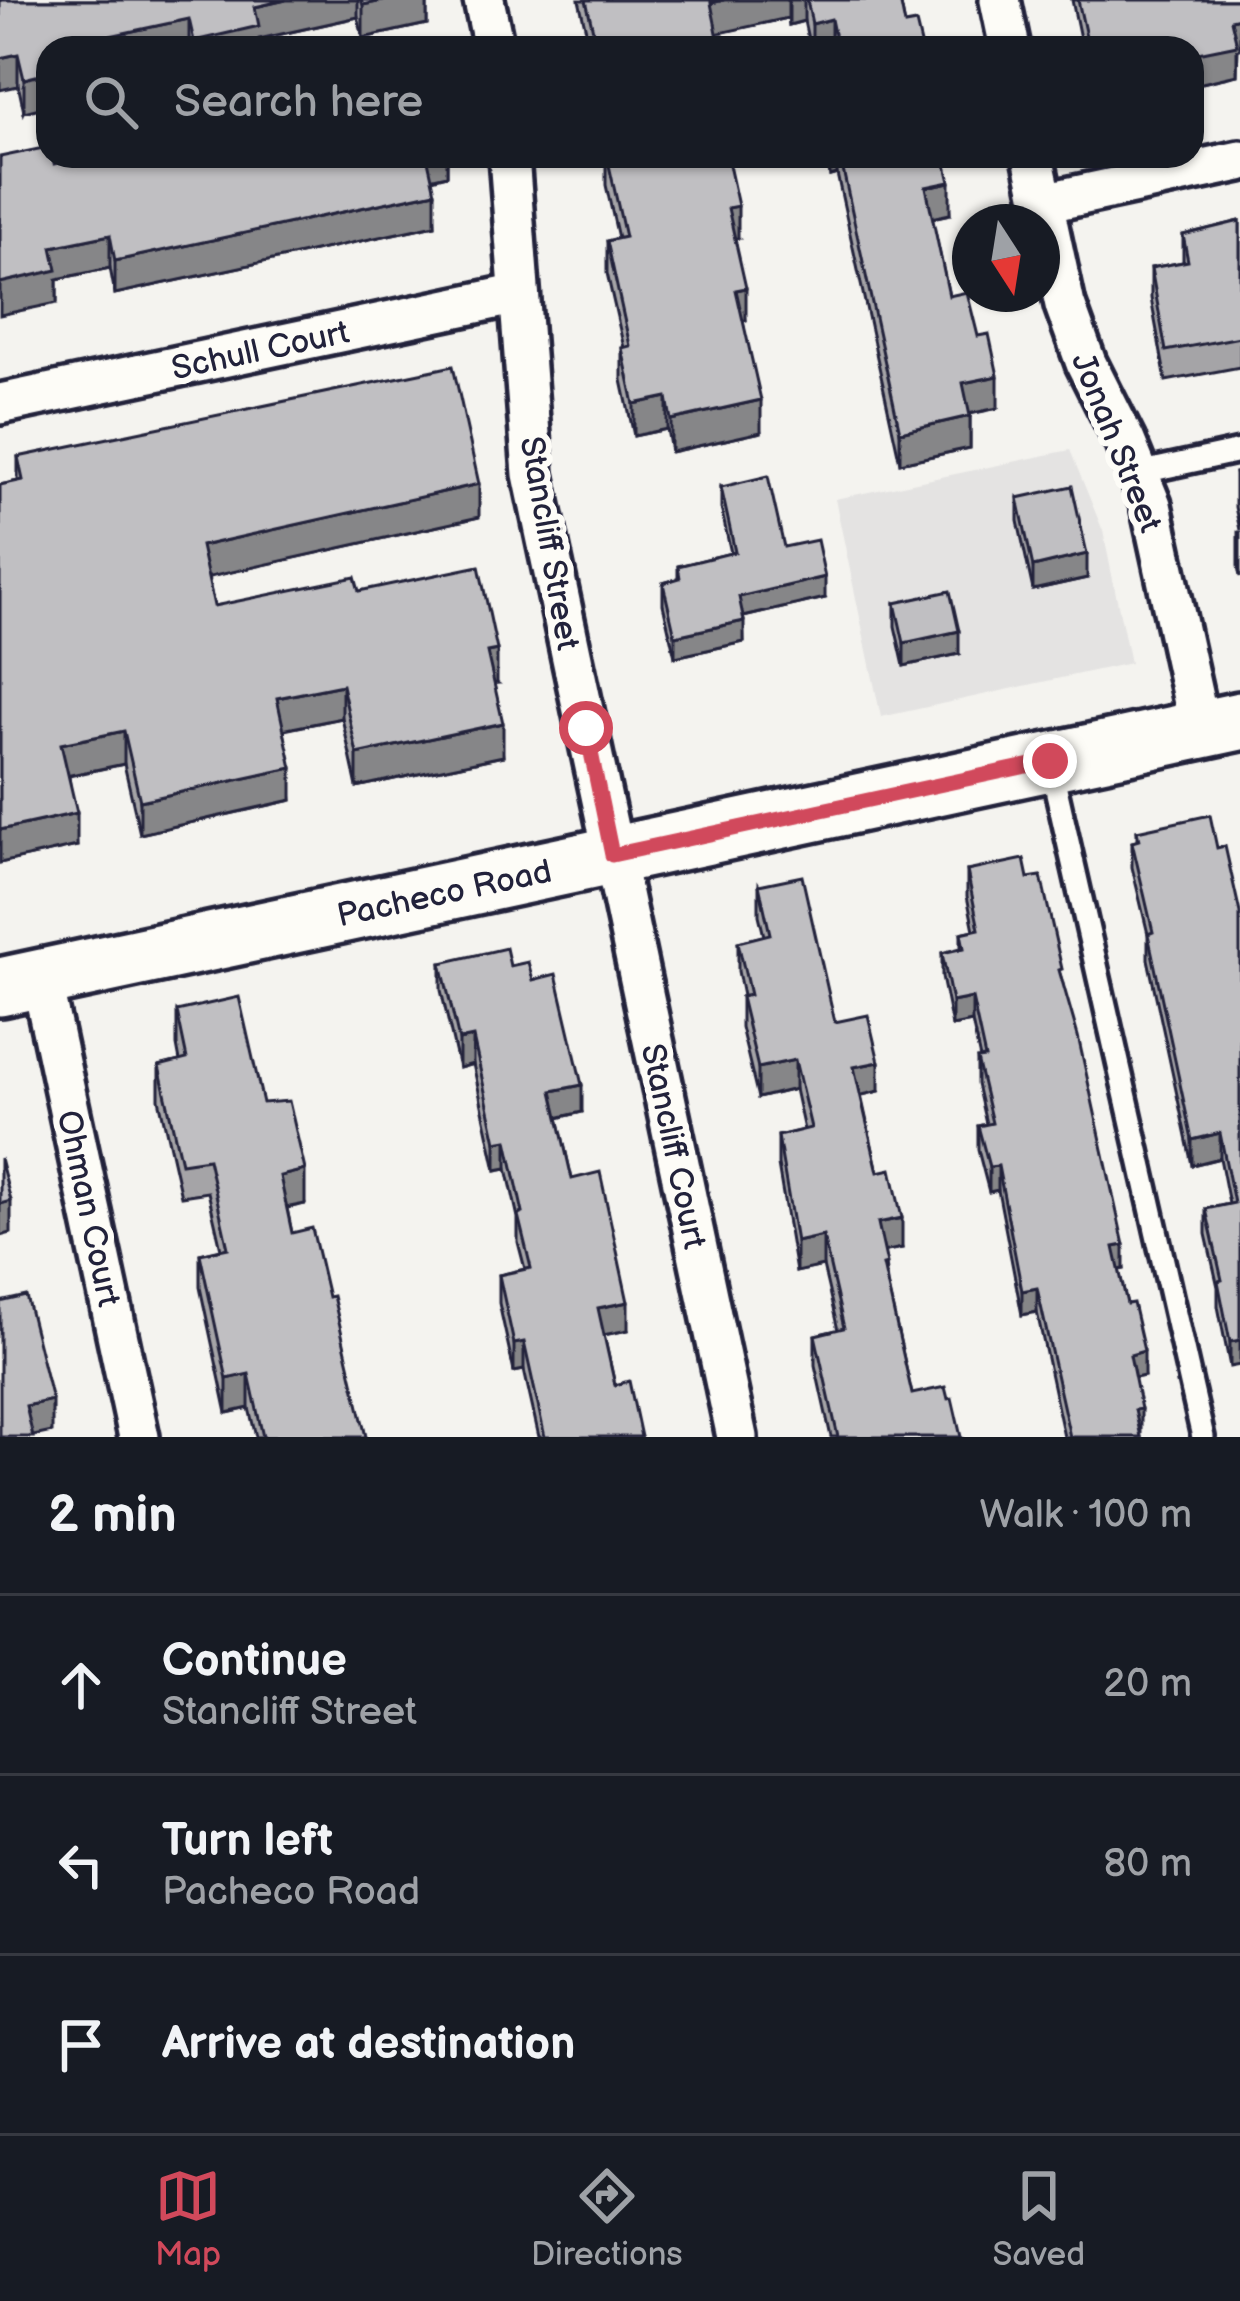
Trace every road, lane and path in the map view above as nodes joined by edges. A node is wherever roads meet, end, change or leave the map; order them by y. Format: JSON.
{"nodes":[{"id":1,"x":484,"y":0,"type":"edge"},
{"id":2,"x":1000,"y":0,"type":"edge"},
{"id":3,"x":492,"y":36,"type":"edge"},
{"id":4,"x":1008,"y":36,"type":"edge"},
{"id":5,"x":1240,"y":161,"type":"edge"},
{"id":6,"x":510,"y":168,"type":"edge"},
{"id":7,"x":1036,"y":168,"type":"edge"},
{"id":8,"x":1043,"y":203,"type":"junction"},
{"id":9,"x":519,"y":294,"type":"junction"},
{"id":10,"x":0,"y":404,"type":"edge"},
{"id":11,"x":1240,"y":451,"type":"edge"},
{"id":12,"x":1138,"y":473,"type":"junction"},
{"id":13,"x":1220,"y":726,"type":"edge"},
{"id":14,"x":1050,"y":761,"type":"junction"},
{"id":15,"x":612,"y":855,"type":"junction"},
{"id":16,"x":20,"y":983,"type":"edge"},
{"id":17,"x":139,"y":1437,"type":"edge"},
{"id":18,"x":737,"y":1437,"type":"edge"},
{"id":19,"x":1202,"y":1437,"type":"edge"}],
"edges":[{"from":1,"to":3,"type":"street"},
{"from":2,"to":4,"type":"street"},
{"from":5,"to":8,"type":"street"},
{"from":6,"to":9,"type":"street","name":"Stancliff Street"},
{"from":7,"to":8,"type":"street","name":"Jonah Street"},
{"from":8,"to":12,"type":"street","name":"Jonah Street"},
{"from":9,"to":10,"type":"street","name":"Schull Court"},
{"from":9,"to":15,"type":"street","name":"Stancliff Street"},
{"from":11,"to":12,"type":"lane"},
{"from":12,"to":13,"type":"street","name":"Jonah Street"},
{"from":13,"to":14,"type":"street","name":"Pacheco Road"},
{"from":14,"to":15,"type":"street","name":"Pacheco Road"},
{"from":14,"to":19,"type":"lane"},
{"from":15,"to":16,"type":"street","name":"Pacheco Road"},
{"from":15,"to":18,"type":"street","name":"Stancliff Court"},
{"from":16,"to":17,"type":"street","name":"Ohman Court"}]}
